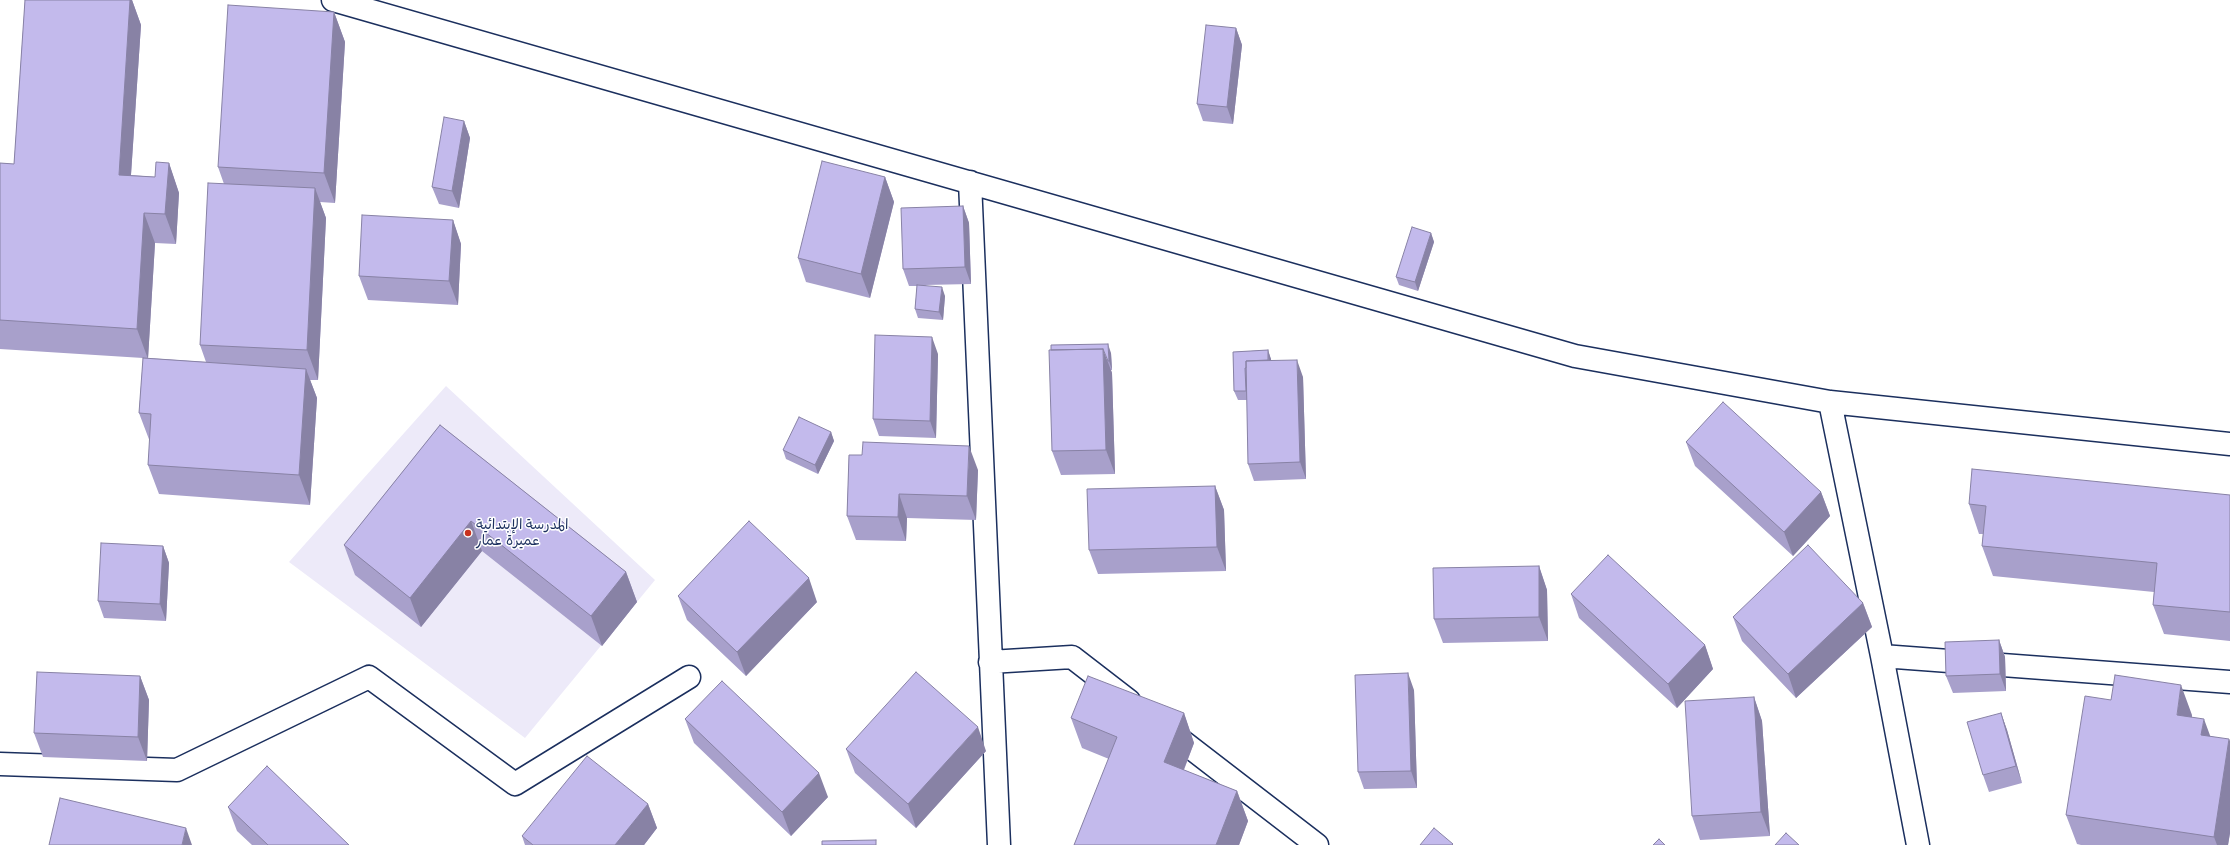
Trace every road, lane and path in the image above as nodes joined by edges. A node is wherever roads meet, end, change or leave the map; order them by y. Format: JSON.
{"nodes":[{"id":1,"x":333,"y":0,"type":"edge"},
{"id":2,"x":970,"y":182,"type":"junction"},
{"id":3,"x":1830,"y":402,"type":"junction"},
{"id":4,"x":2230,"y":444,"type":"edge"},
{"id":5,"x":1882,"y":656,"type":"junction"},
{"id":6,"x":990,"y":662,"type":"junction"},
{"id":7,"x":690,"y":677,"type":"dead end"},
{"id":8,"x":2230,"y":682,"type":"edge"},
{"id":9,"x":0,"y":764,"type":"edge"},
{"id":10,"x":999,"y":845,"type":"edge"},
{"id":11,"x":1318,"y":845,"type":"edge"},
{"id":12,"x":1918,"y":845,"type":"edge"}],
"edges":[{"from":1,"to":2,"type":"street"},
{"from":2,"to":3,"type":"street"},
{"from":2,"to":6,"type":"street"},
{"from":3,"to":4,"type":"street"},
{"from":3,"to":5,"type":"street"},
{"from":5,"to":8,"type":"street"},
{"from":5,"to":12,"type":"street"},
{"from":6,"to":10,"type":"street"},
{"from":6,"to":11,"type":"street"},
{"from":7,"to":9,"type":"street"}]}
